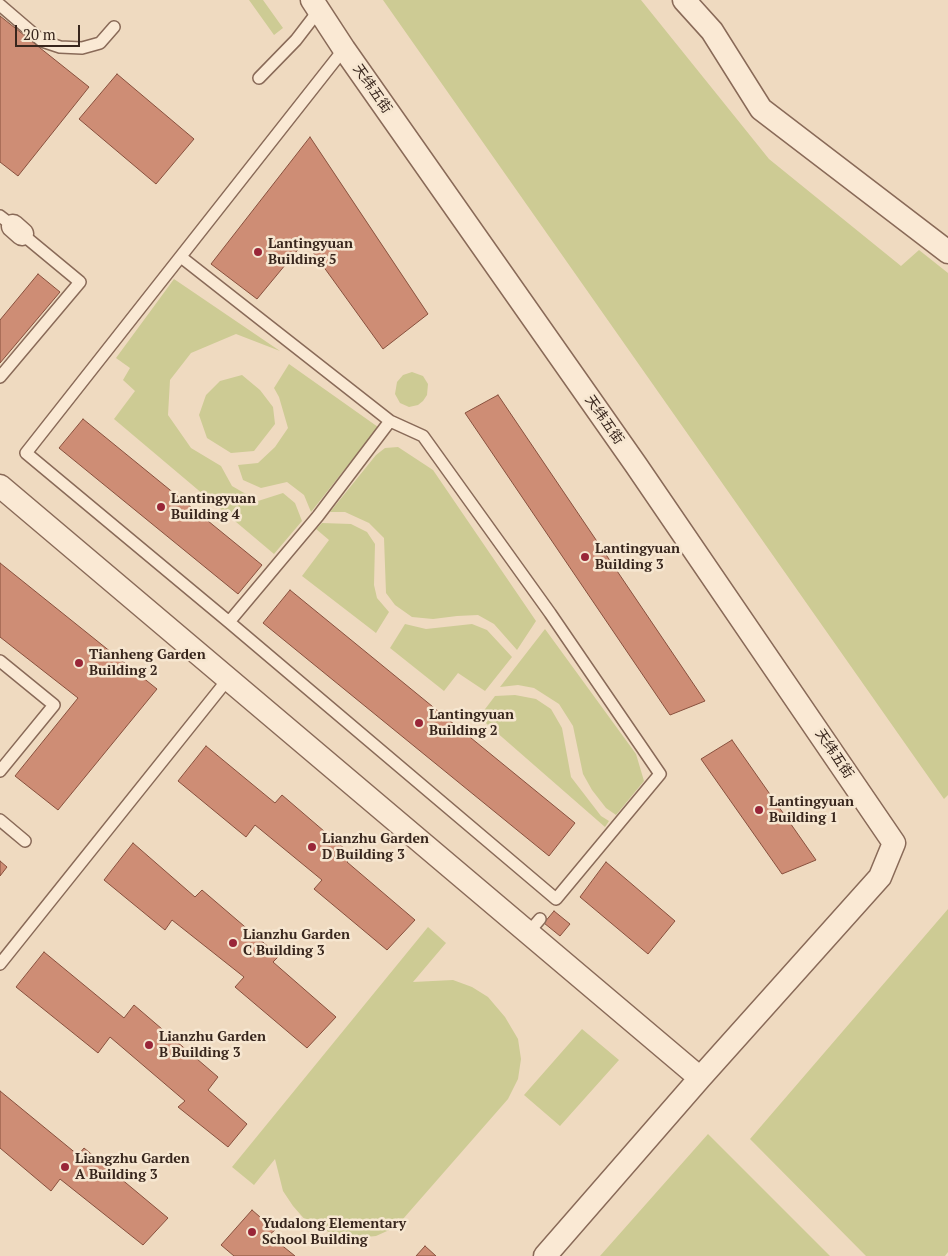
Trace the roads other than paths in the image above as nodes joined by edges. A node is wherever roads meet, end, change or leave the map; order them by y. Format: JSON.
{"nodes":[{"id":1,"x":684,"y":0,"type":"edge"},
{"id":2,"x":0,"y":5,"type":"edge"},
{"id":3,"x":316,"y":5,"type":"edge"},
{"id":4,"x":114,"y":27,"type":"dead end"},
{"id":5,"x":344,"y":49,"type":"junction"},
{"id":6,"x":259,"y":78,"type":"dead end"},
{"id":7,"x":11,"y":225,"type":"edge"},
{"id":8,"x":948,"y":252,"type":"edge"},
{"id":9,"x":181,"y":257,"type":"junction"},
{"id":10,"x":0,"y":378,"type":"edge"},
{"id":11,"x":390,"y":421,"type":"junction"},
{"id":12,"x":0,"y":486,"type":"edge"},
{"id":13,"x":229,"y":622,"type":"junction"},
{"id":14,"x":0,"y":661,"type":"edge"},
{"id":15,"x":228,"y":679,"type":"junction"},
{"id":16,"x":0,"y":771,"type":"edge"},
{"id":17,"x":0,"y":820,"type":"edge"},
{"id":18,"x":25,"y":841,"type":"dead end"},
{"id":19,"x":0,"y":964,"type":"edge"},
{"id":20,"x":700,"y":1078,"type":"junction"},
{"id":21,"x":546,"y":1256,"type":"edge"}],
"edges":[{"from":1,"to":8,"type":"street"},
{"from":2,"to":4,"type":"lane"},
{"from":3,"to":5,"type":"street","name":"天纬五街"},
{"from":3,"to":6,"type":"lane"},
{"from":5,"to":9,"type":"lane"},
{"from":5,"to":20,"type":"street","name":"天纬五街"},
{"from":7,"to":10,"type":"lane"},
{"from":9,"to":11,"type":"lane"},
{"from":9,"to":13,"type":"lane"},
{"from":11,"to":13,"type":"lane"},
{"from":11,"to":13,"type":"lane"},
{"from":12,"to":15,"type":"street"},
{"from":14,"to":16,"type":"lane"},
{"from":15,"to":19,"type":"lane"},
{"from":15,"to":20,"type":"street"},
{"from":17,"to":18,"type":"lane"},
{"from":20,"to":21,"type":"street"}]}
